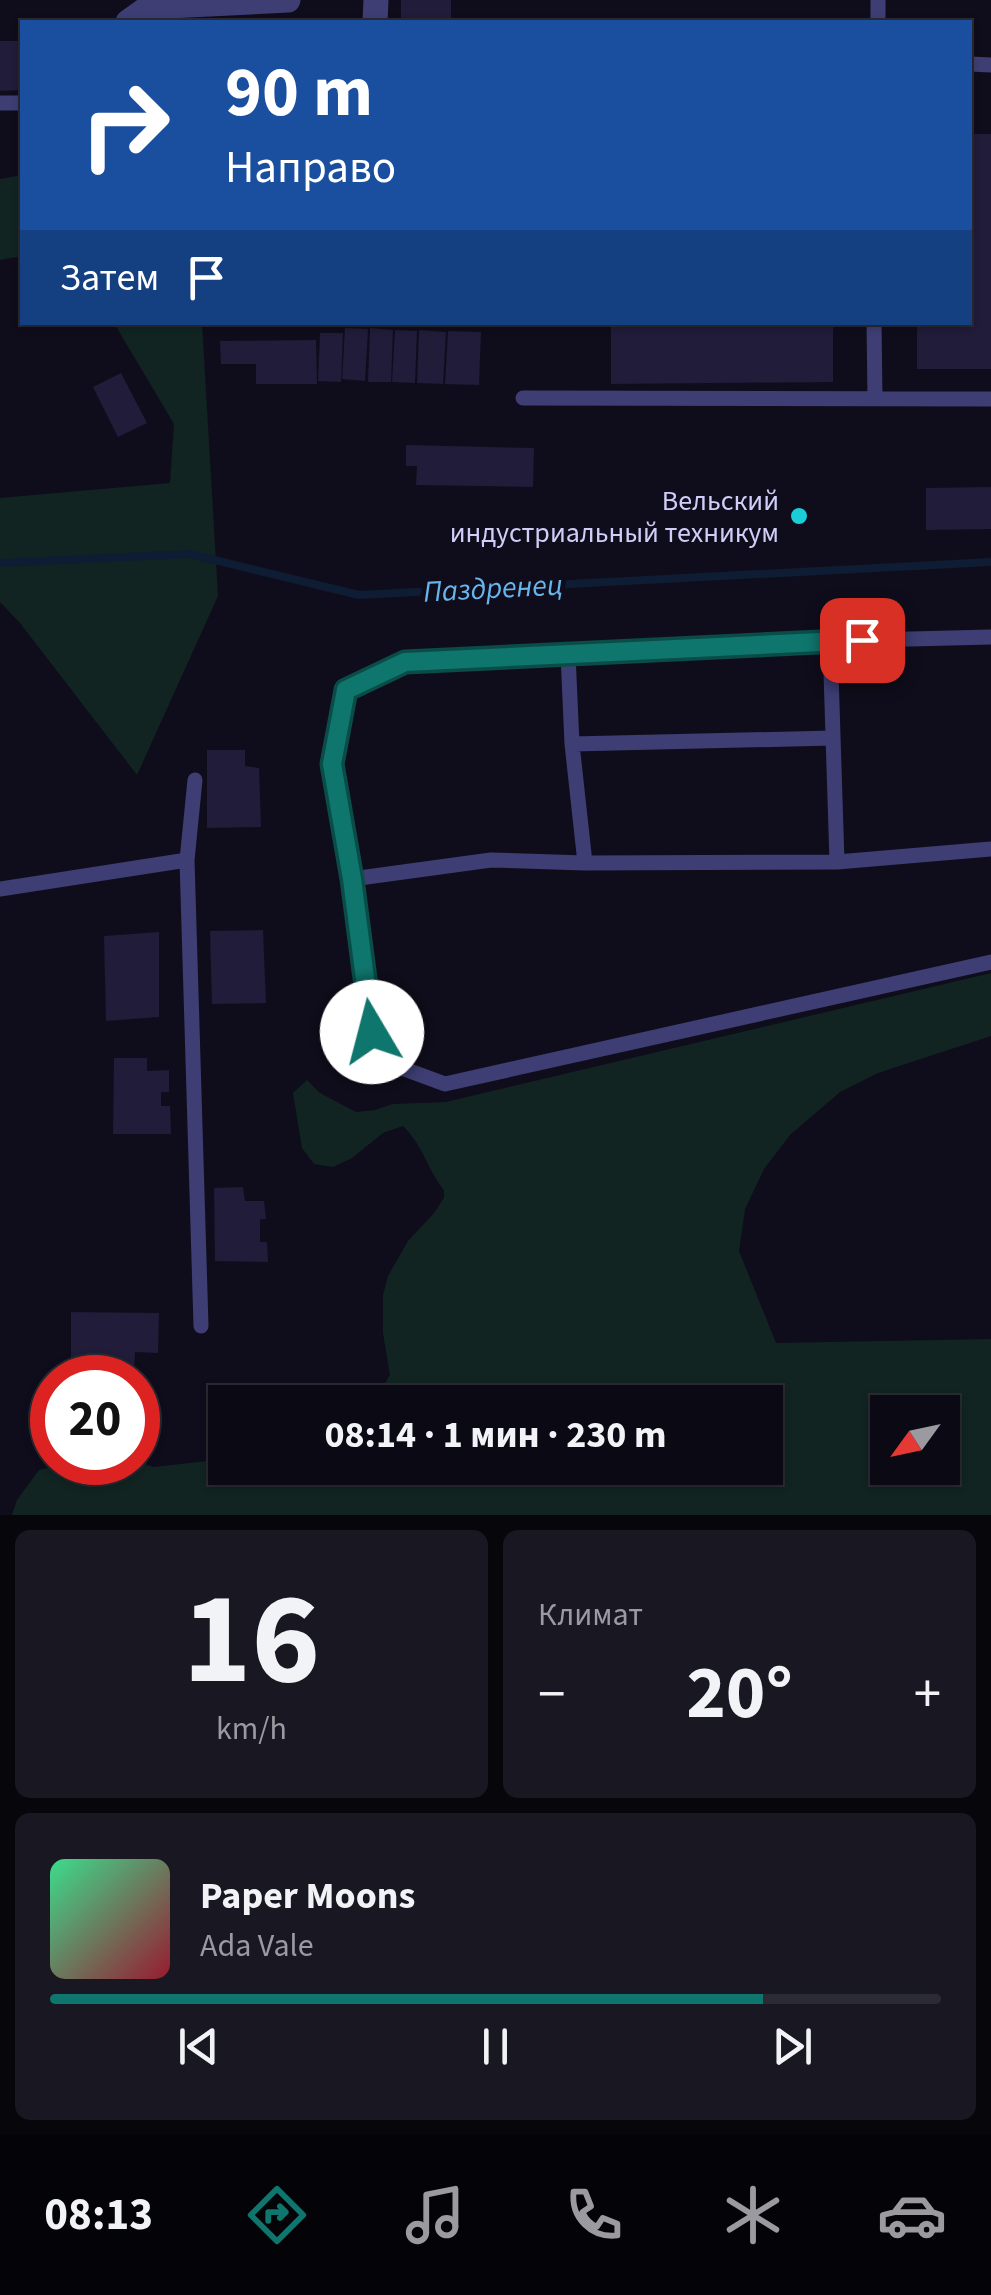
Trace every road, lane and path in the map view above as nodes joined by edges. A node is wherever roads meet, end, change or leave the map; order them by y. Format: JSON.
{"nodes":[{"id":1,"x":288,"y":0,"type":"edge"},
{"id":2,"x":131,"y":20,"type":"edge"},
{"id":3,"x":874,"y":325,"type":"edge"},
{"id":4,"x":523,"y":398,"type":"dead end"},
{"id":5,"x":875,"y":398,"type":"junction"},
{"id":6,"x":991,"y":398,"type":"edge"},
{"id":7,"x":991,"y":637,"type":"edge"},
{"id":8,"x":830,"y":641,"type":"junction"},
{"id":9,"x":568,"y":654,"type":"junction"},
{"id":10,"x":833,"y":738,"type":"junction"},
{"id":11,"x":572,"y":744,"type":"junction"},
{"id":12,"x":195,"y":780,"type":"dead end"},
{"id":13,"x":991,"y":849,"type":"edge"},
{"id":14,"x":187,"y":860,"type":"junction"},
{"id":15,"x":837,"y":862,"type":"junction"},
{"id":16,"x":585,"y":863,"type":"junction"},
{"id":17,"x":352,"y":879,"type":"junction"},
{"id":18,"x":0,"y":889,"type":"edge"},
{"id":19,"x":991,"y":962,"type":"edge"},
{"id":20,"x":201,"y":1326,"type":"dead end"}],
"edges":[{"from":1,"to":2,"type":"street"},
{"from":3,"to":5,"type":"lane"},
{"from":4,"to":5,"type":"lane"},
{"from":5,"to":6,"type":"lane"},
{"from":7,"to":8,"type":"lane"},
{"from":8,"to":9,"type":"lane"},
{"from":8,"to":10,"type":"lane"},
{"from":9,"to":11,"type":"lane"},
{"from":9,"to":17,"type":"lane"},
{"from":10,"to":11,"type":"lane"},
{"from":10,"to":15,"type":"lane"},
{"from":11,"to":16,"type":"lane"},
{"from":12,"to":14,"type":"lane"},
{"from":13,"to":15,"type":"lane"},
{"from":14,"to":18,"type":"lane"},
{"from":14,"to":20,"type":"lane"},
{"from":15,"to":16,"type":"lane"},
{"from":16,"to":17,"type":"lane"},
{"from":17,"to":19,"type":"lane"}]}
